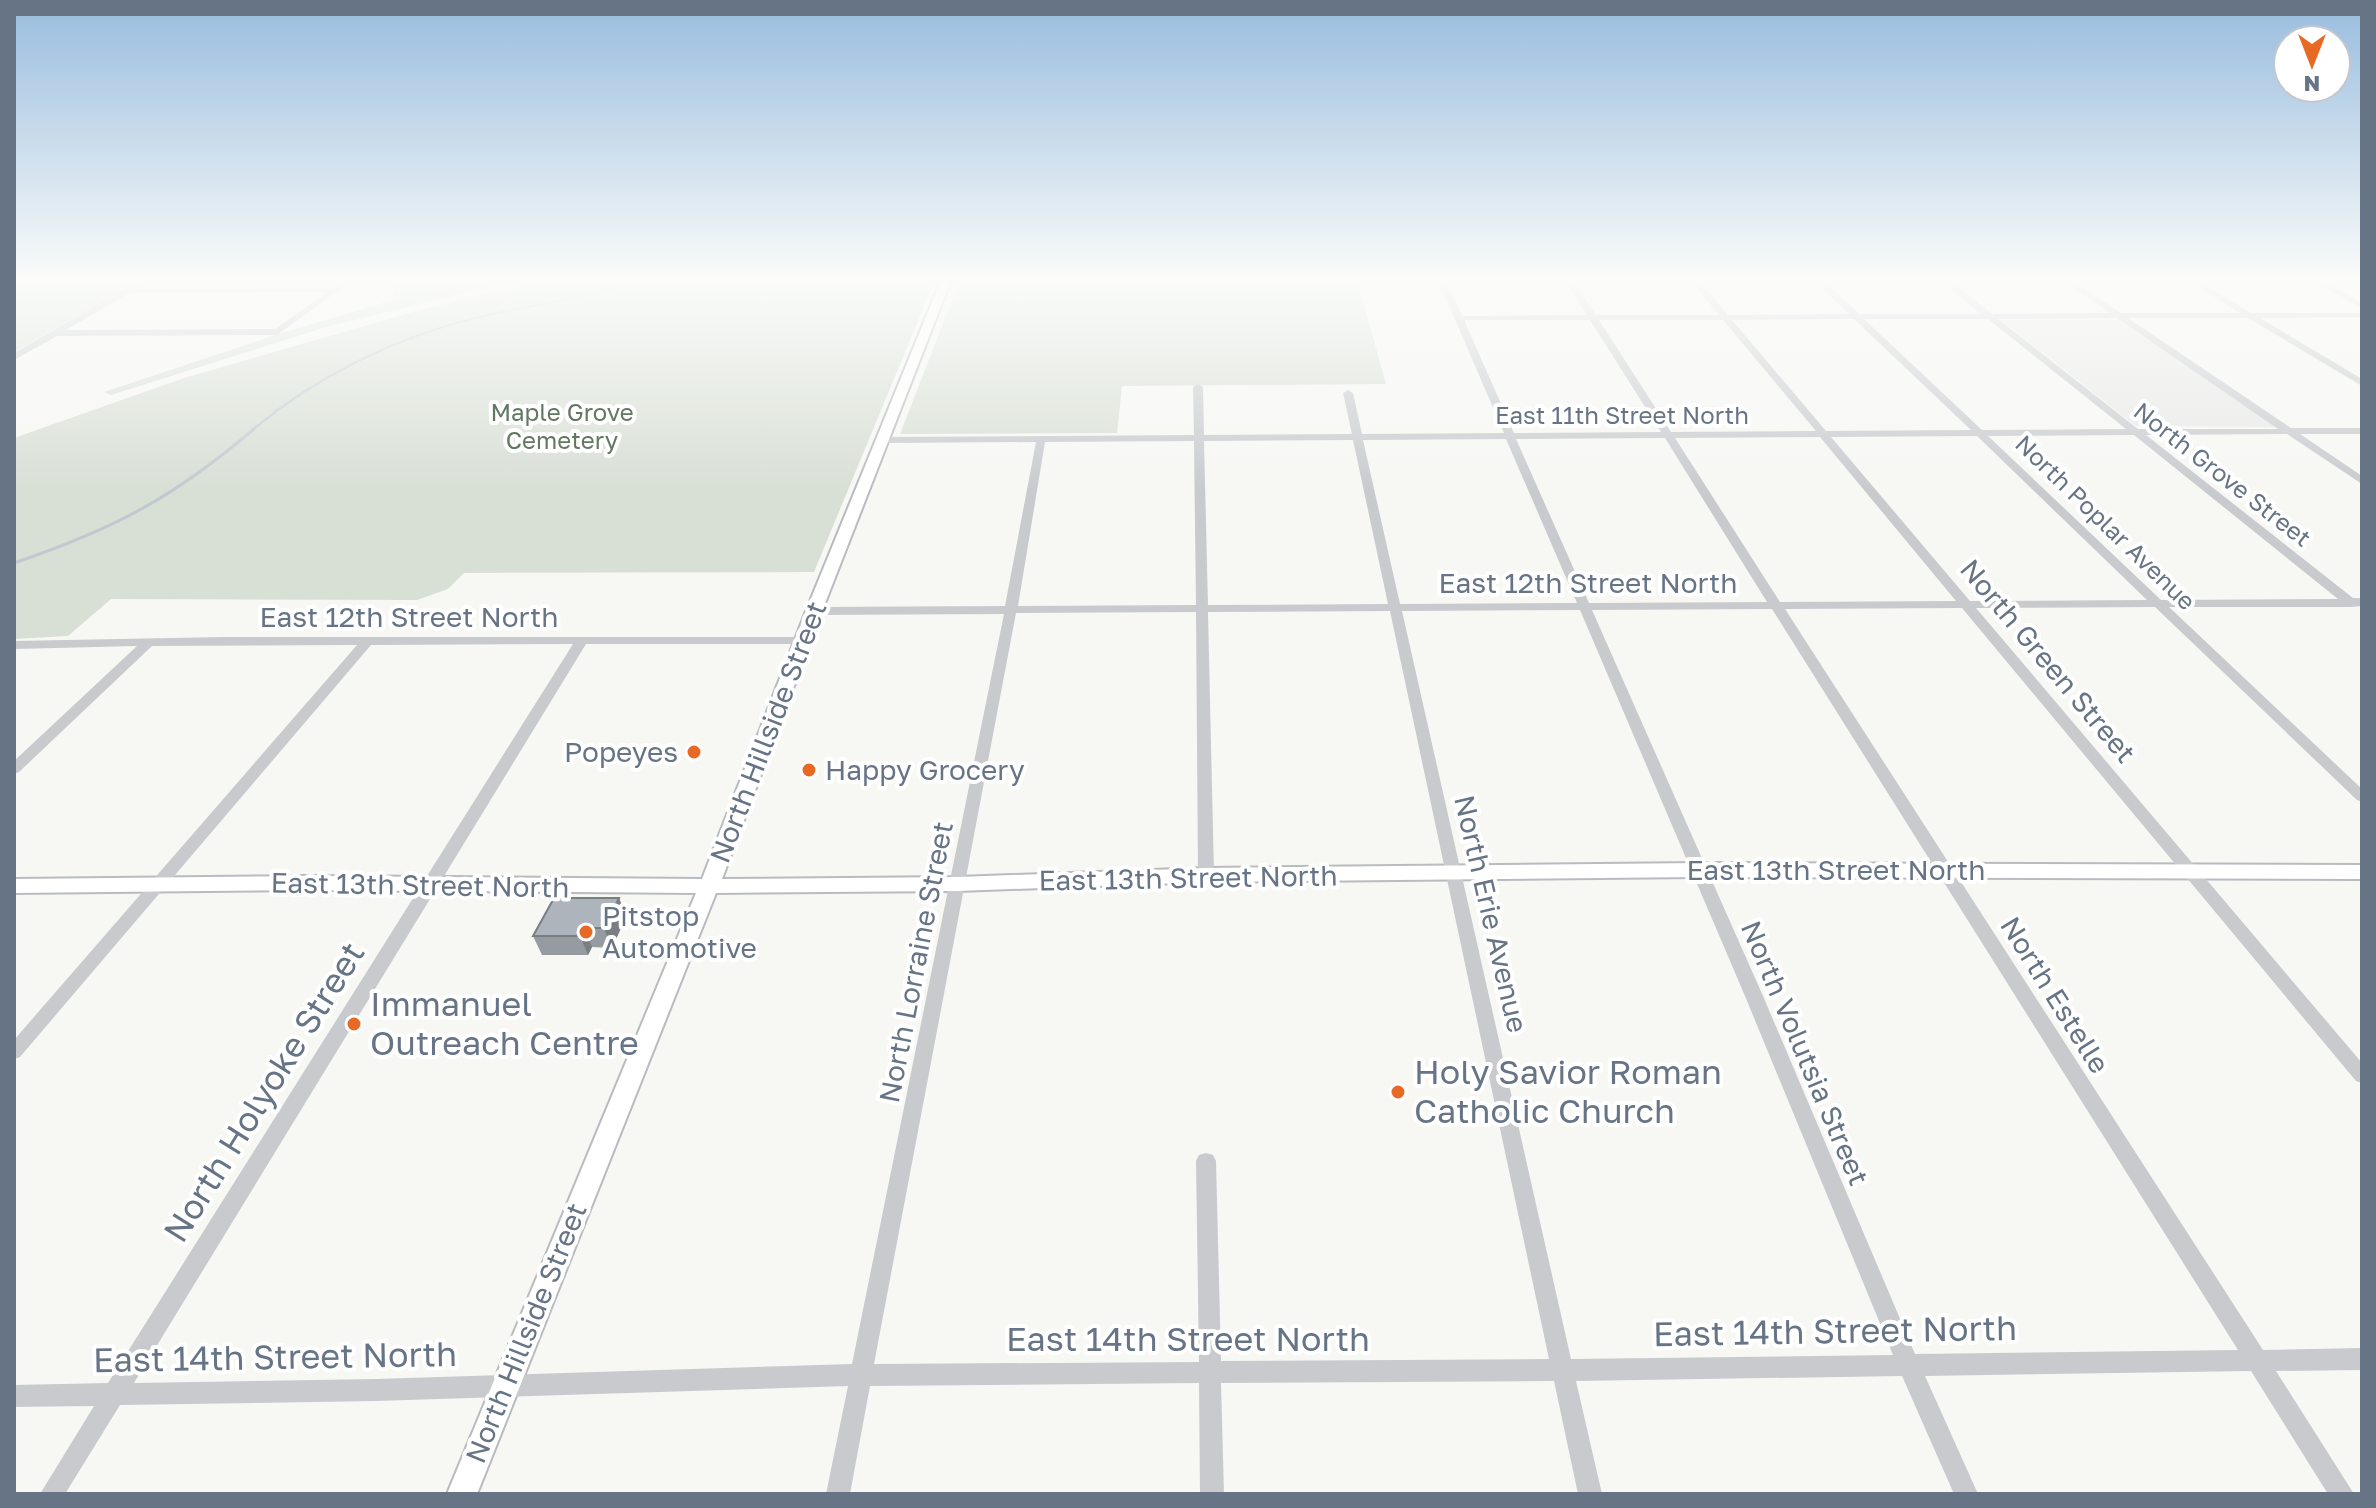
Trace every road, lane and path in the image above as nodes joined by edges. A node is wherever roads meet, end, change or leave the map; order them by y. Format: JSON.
{"nodes":[{"id":1,"x":918,"y":350,"type":"edge"},
{"id":2,"x":1474,"y":350,"type":"edge"},
{"id":3,"x":1615,"y":350,"type":"edge"},
{"id":4,"x":1752,"y":350,"type":"edge"},
{"id":5,"x":1891,"y":350,"type":"edge"},
{"id":6,"x":2032,"y":350,"type":"edge"},
{"id":7,"x":2169,"y":350,"type":"edge"},
{"id":8,"x":2307,"y":350,"type":"edge"},
{"id":9,"x":2362,"y":383,"type":"edge"},
{"id":10,"x":1198,"y":387,"type":"dead end"},
{"id":11,"x":1348,"y":393,"type":"dead end"},
{"id":12,"x":2362,"y":431,"type":"edge"},
{"id":13,"x":2291,"y":432,"type":"junction"},
{"id":14,"x":2137,"y":433,"type":"junction"},
{"id":15,"x":1979,"y":434,"type":"junction"},
{"id":16,"x":1825,"y":435,"type":"junction"},
{"id":17,"x":1511,"y":436,"type":"junction"},
{"id":18,"x":1669,"y":436,"type":"junction"},
{"id":19,"x":1357,"y":437,"type":"junction"},
{"id":20,"x":1041,"y":439,"type":"junction"},
{"id":21,"x":1200,"y":439,"type":"junction"},
{"id":22,"x":882,"y":440,"type":"junction"},
{"id":23,"x":2362,"y":481,"type":"edge"},
{"id":24,"x":2356,"y":602,"type":"edge"},
{"id":25,"x":2157,"y":603,"type":"junction"},
{"id":26,"x":1965,"y":604,"type":"junction"},
{"id":27,"x":1776,"y":605,"type":"junction"},
{"id":28,"x":1584,"y":607,"type":"junction"},
{"id":29,"x":1393,"y":608,"type":"junction"},
{"id":30,"x":1011,"y":609,"type":"junction"},
{"id":31,"x":1203,"y":609,"type":"junction"},
{"id":32,"x":814,"y":611,"type":"junction"},
{"id":33,"x":2362,"y":611,"type":"edge"},
{"id":34,"x":803,"y":640,"type":"junction"},
{"id":35,"x":367,"y":641,"type":"junction"},
{"id":36,"x":149,"y":642,"type":"junction"},
{"id":37,"x":581,"y":642,"type":"junction"},
{"id":38,"x":14,"y":645,"type":"edge"},
{"id":39,"x":14,"y":769,"type":"edge"},
{"id":40,"x":2362,"y":797,"type":"edge"},
{"id":41,"x":1945,"y":869,"type":"junction"},
{"id":42,"x":1700,"y":870,"type":"junction"},
{"id":43,"x":1454,"y":872,"type":"junction"},
{"id":44,"x":2362,"y":872,"type":"edge"},
{"id":45,"x":2192,"y":873,"type":"junction"},
{"id":46,"x":1206,"y":875,"type":"junction"},
{"id":47,"x":161,"y":883,"type":"junction"},
{"id":48,"x":958,"y":884,"type":"junction"},
{"id":49,"x":14,"y":886,"type":"edge"},
{"id":50,"x":709,"y":886,"type":"junction"},
{"id":51,"x":426,"y":887,"type":"junction"},
{"id":52,"x":14,"y":1052,"type":"edge"},
{"id":53,"x":2362,"y":1076,"type":"edge"},
{"id":54,"x":1206,"y":1161,"type":"dead end"},
{"id":55,"x":2256,"y":1359,"type":"junction"},
{"id":56,"x":2362,"y":1359,"type":"edge"},
{"id":57,"x":1908,"y":1364,"type":"junction"},
{"id":58,"x":1564,"y":1370,"type":"junction"},
{"id":59,"x":1211,"y":1372,"type":"junction"},
{"id":60,"x":861,"y":1375,"type":"junction"},
{"id":61,"x":505,"y":1386,"type":"junction"},
{"id":62,"x":114,"y":1394,"type":"junction"},
{"id":63,"x":14,"y":1396,"type":"edge"},
{"id":64,"x":52,"y":1494,"type":"edge"},
{"id":65,"x":462,"y":1494,"type":"edge"},
{"id":66,"x":838,"y":1494,"type":"edge"},
{"id":67,"x":1212,"y":1494,"type":"edge"},
{"id":68,"x":1590,"y":1494,"type":"edge"},
{"id":69,"x":1966,"y":1494,"type":"edge"},
{"id":70,"x":2342,"y":1494,"type":"edge"}],
"edges":[{"from":1,"to":22,"type":"main road","name":"North Hillside Street"},
{"from":2,"to":17,"type":"street","name":"North Volutsia Street"},
{"from":3,"to":18,"type":"street","name":"North Estelle"},
{"from":4,"to":16,"type":"street","name":"North Green Street"},
{"from":5,"to":15,"type":"street","name":"North Poplar Avenue"},
{"from":6,"to":14,"type":"street","name":"North Grove Street"},
{"from":7,"to":13,"type":"street"},
{"from":8,"to":9,"type":"street"},
{"from":10,"to":21,"type":"street"},
{"from":11,"to":19,"type":"street","name":"North Erie Avenue"},
{"from":12,"to":13,"type":"street","name":"East 11th Street North"},
{"from":13,"to":14,"type":"street","name":"East 11th Street North"},
{"from":13,"to":23,"type":"street"},
{"from":14,"to":15,"type":"street","name":"East 11th Street North"},
{"from":14,"to":24,"type":"street","name":"North Grove Street"},
{"from":15,"to":16,"type":"street","name":"East 11th Street North"},
{"from":15,"to":25,"type":"street","name":"North Poplar Avenue"},
{"from":16,"to":18,"type":"street","name":"East 11th Street North"},
{"from":16,"to":26,"type":"street","name":"North Green Street"},
{"from":17,"to":18,"type":"street","name":"East 11th Street North"},
{"from":17,"to":19,"type":"street","name":"East 11th Street North"},
{"from":17,"to":28,"type":"street","name":"North Volutsia Street"},
{"from":18,"to":27,"type":"street","name":"North Estelle"},
{"from":19,"to":21,"type":"street","name":"East 11th Street North"},
{"from":19,"to":29,"type":"street","name":"North Erie Avenue"},
{"from":20,"to":21,"type":"street","name":"East 11th Street North"},
{"from":20,"to":22,"type":"street","name":"East 11th Street North"},
{"from":20,"to":30,"type":"street","name":"North Lorraine Street"},
{"from":21,"to":31,"type":"street"},
{"from":22,"to":32,"type":"main road","name":"North Hillside Street"},
{"from":24,"to":25,"type":"street","name":"East 12th Street North"},
{"from":24,"to":33,"type":"street","name":"North Grove Street"},
{"from":25,"to":26,"type":"street","name":"East 12th Street North"},
{"from":25,"to":40,"type":"street","name":"North Poplar Avenue"},
{"from":26,"to":27,"type":"street","name":"East 12th Street North"},
{"from":26,"to":45,"type":"street","name":"North Green Street"},
{"from":27,"to":28,"type":"street","name":"East 12th Street North"},
{"from":27,"to":41,"type":"street","name":"North Estelle"},
{"from":28,"to":29,"type":"street","name":"East 12th Street North"},
{"from":28,"to":42,"type":"street","name":"North Volutsia Street"},
{"from":29,"to":31,"type":"street","name":"East 12th Street North"},
{"from":29,"to":43,"type":"street","name":"North Erie Avenue"},
{"from":30,"to":31,"type":"street","name":"East 12th Street North"},
{"from":30,"to":32,"type":"street","name":"East 12th Street North"},
{"from":30,"to":48,"type":"street","name":"North Lorraine Street"},
{"from":31,"to":46,"type":"street"},
{"from":32,"to":34,"type":"main road","name":"North Hillside Street"},
{"from":34,"to":37,"type":"street","name":"East 12th Street North"},
{"from":34,"to":50,"type":"main road","name":"North Hillside Street"},
{"from":35,"to":36,"type":"street","name":"East 12th Street North"},
{"from":35,"to":37,"type":"street","name":"East 12th Street North"},
{"from":35,"to":47,"type":"street"},
{"from":36,"to":38,"type":"street","name":"East 12th Street North"},
{"from":36,"to":39,"type":"street"},
{"from":37,"to":51,"type":"street","name":"North Holyoke Street"},
{"from":41,"to":42,"type":"main road","name":"East 13th Street North"},
{"from":41,"to":45,"type":"main road","name":"East 13th Street North"},
{"from":41,"to":55,"type":"street","name":"North Estelle"},
{"from":42,"to":43,"type":"main road","name":"East 13th Street North"},
{"from":42,"to":57,"type":"street","name":"North Volutsia Street"},
{"from":43,"to":46,"type":"main road","name":"East 13th Street North"},
{"from":43,"to":58,"type":"street","name":"North Erie Avenue"},
{"from":44,"to":45,"type":"main road","name":"East 13th Street North"},
{"from":45,"to":53,"type":"street","name":"North Green Street"},
{"from":46,"to":48,"type":"main road","name":"East 13th Street North"},
{"from":47,"to":49,"type":"main road","name":"East 13th Street North"},
{"from":47,"to":51,"type":"main road","name":"East 13th Street North"},
{"from":47,"to":52,"type":"street"},
{"from":48,"to":50,"type":"main road","name":"East 13th Street North"},
{"from":48,"to":60,"type":"street","name":"North Lorraine Street"},
{"from":50,"to":51,"type":"main road","name":"East 13th Street North"},
{"from":50,"to":61,"type":"main road","name":"North Hillside Street"},
{"from":51,"to":62,"type":"street","name":"North Holyoke Street"},
{"from":54,"to":59,"type":"street"},
{"from":55,"to":56,"type":"street","name":"East 14th Street North"},
{"from":55,"to":57,"type":"street","name":"East 14th Street North"},
{"from":55,"to":70,"type":"street","name":"North Estelle"},
{"from":57,"to":58,"type":"street","name":"East 14th Street North"},
{"from":57,"to":69,"type":"street","name":"North Volutsia Street"},
{"from":58,"to":59,"type":"street","name":"East 14th Street North"},
{"from":58,"to":68,"type":"street","name":"North Erie Avenue"},
{"from":59,"to":60,"type":"street","name":"East 14th Street North"},
{"from":59,"to":67,"type":"street"},
{"from":60,"to":61,"type":"street","name":"East 14th Street North"},
{"from":60,"to":66,"type":"street","name":"North Lorraine Street"},
{"from":61,"to":62,"type":"street","name":"East 14th Street North"},
{"from":61,"to":65,"type":"main road","name":"North Hillside Street"},
{"from":62,"to":63,"type":"street","name":"East 14th Street North"},
{"from":62,"to":64,"type":"street","name":"North Holyoke Street"}]}
